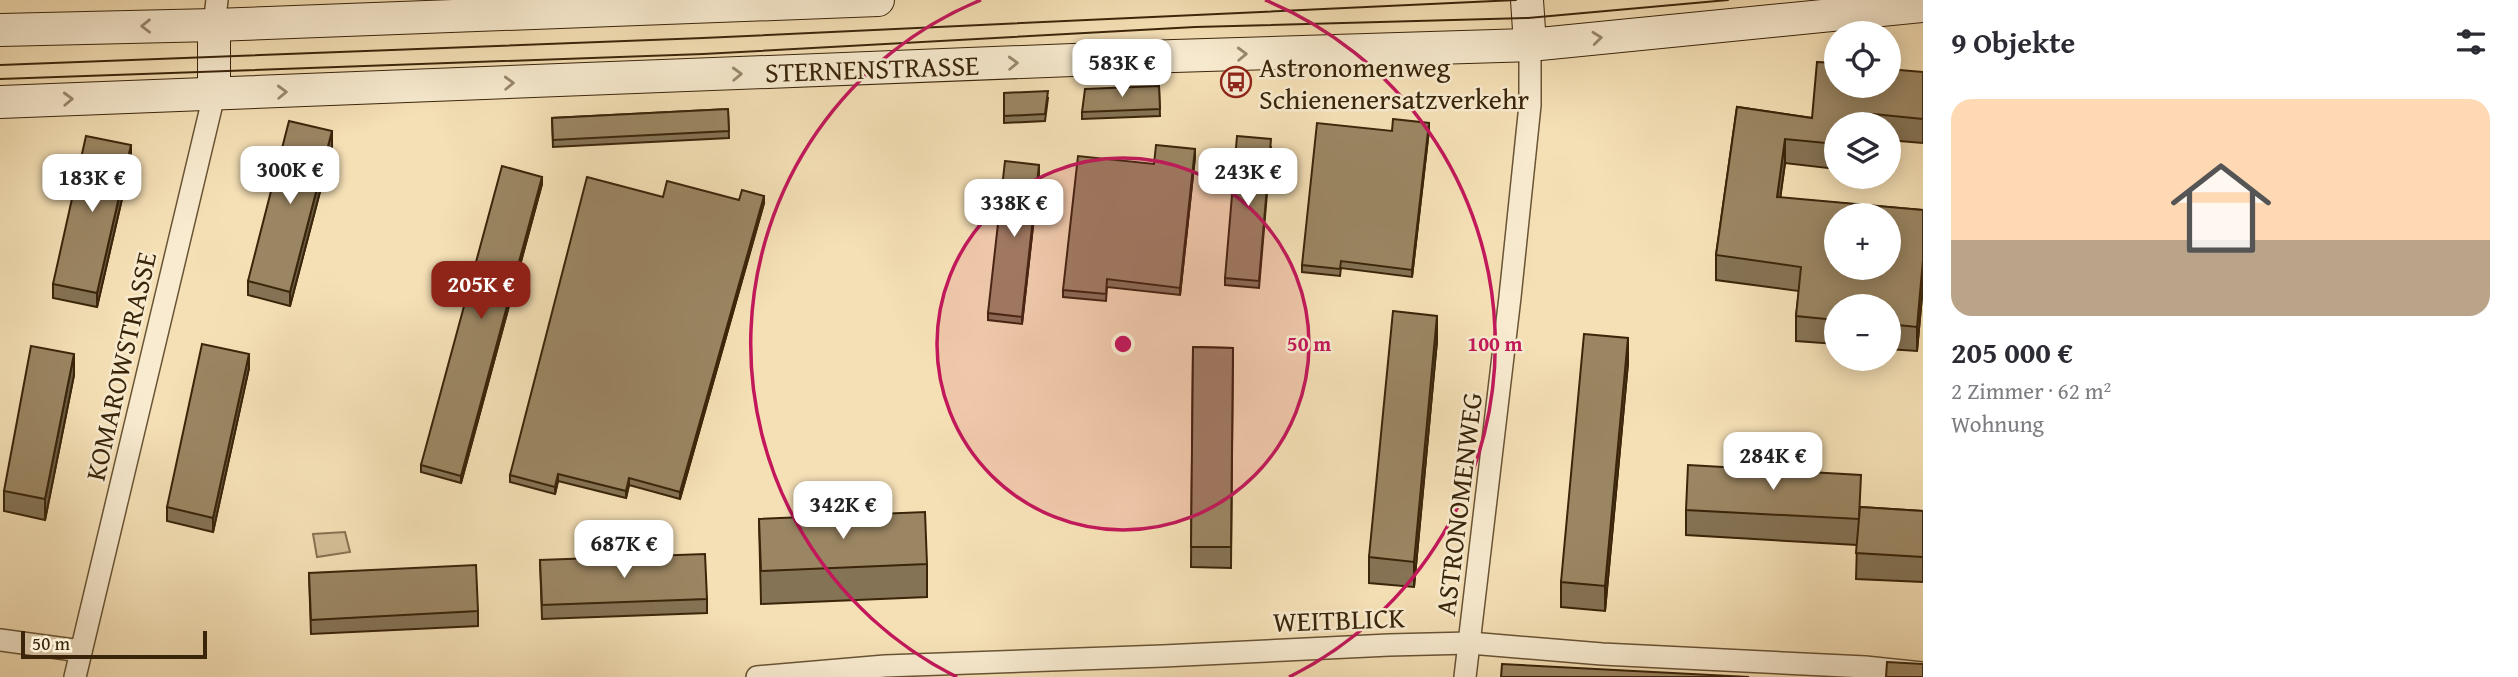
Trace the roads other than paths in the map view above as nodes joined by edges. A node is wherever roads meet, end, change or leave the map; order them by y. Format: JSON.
{"nodes":[{"id":1,"x":878,"y":0,"type":"edge"},
{"id":2,"x":1527,"y":0,"type":"edge"},
{"id":3,"x":1923,"y":6,"type":"edge"},
{"id":4,"x":216,"y":12,"type":"edge"},
{"id":5,"x":0,"y":30,"type":"edge"},
{"id":6,"x":1530,"y":46,"type":"junction"},
{"id":7,"x":214,"y":94,"type":"junction"},
{"id":8,"x":0,"y":102,"type":"edge"},
{"id":9,"x":0,"y":640,"type":"edge"},
{"id":10,"x":1470,"y":643,"type":"junction"},
{"id":11,"x":81,"y":651,"type":"junction"},
{"id":12,"x":885,"y":672,"type":"edge"},
{"id":13,"x":1923,"y":673,"type":"edge"},
{"id":14,"x":75,"y":677,"type":"edge"},
{"id":15,"x":757,"y":677,"type":"edge"},
{"id":16,"x":1465,"y":677,"type":"edge"}],
"edges":[{"from":1,"to":4,"type":"street"},
{"from":2,"to":6,"type":"street"},
{"from":6,"to":3,"type":"street","name":"STERNENSTRASSE","one_way":true},
{"from":4,"to":5,"type":"street","one_way":true},
{"from":4,"to":7,"type":"street"},
{"from":7,"to":6,"type":"street","name":"STERNENSTRASSE","one_way":true},
{"from":6,"to":10,"type":"street","name":"ASTRONOMENWEG"},
{"from":8,"to":7,"type":"street","name":"STERNENSTRASSE","one_way":true},
{"from":7,"to":11,"type":"street","name":"KOMAROWSTRASSE"},
{"from":9,"to":11,"type":"street"},
{"from":10,"to":12,"type":"street","name":"WEITBLICK"},
{"from":10,"to":13,"type":"street","name":"WEITBLICK"},
{"from":10,"to":16,"type":"street","name":"ASTRONOMENWEG"},
{"from":11,"to":14,"type":"street","name":"KOMAROWSTRASSE"},
{"from":12,"to":15,"type":"street","name":"WEITBLICK"}]}
